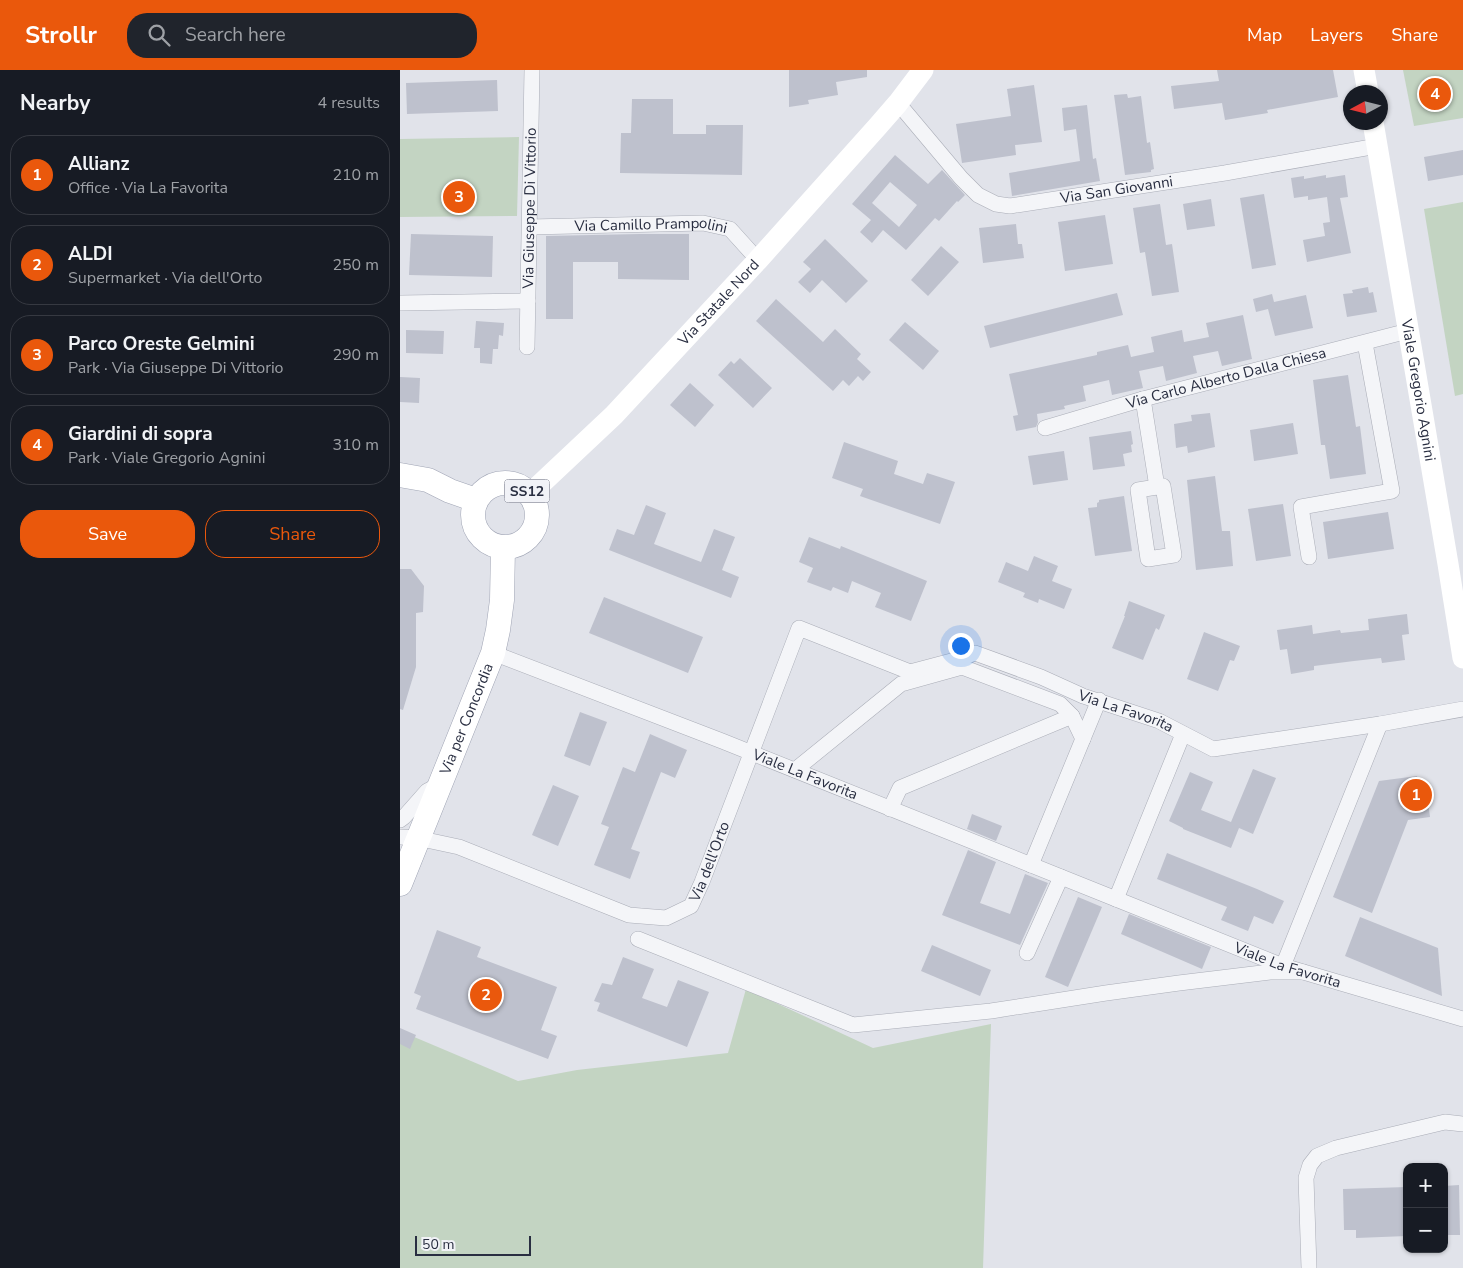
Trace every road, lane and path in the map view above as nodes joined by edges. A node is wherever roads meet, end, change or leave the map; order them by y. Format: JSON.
{"nodes":[{"id":1,"x":532,"y":70,"type":"edge"},
{"id":2,"x":923,"y":70,"type":"edge"},
{"id":3,"x":1364,"y":70,"type":"edge"},
{"id":4,"x":1367,"y":85,"type":"edge"},
{"id":5,"x":898,"y":102,"type":"junction"},
{"id":6,"x":1374,"y":130,"type":"edge"},
{"id":7,"x":1376,"y":146,"type":"junction"},
{"id":8,"x":530,"y":227,"type":"junction"},
{"id":9,"x":758,"y":260,"type":"junction"},
{"id":10,"x":528,"y":301,"type":"junction"},
{"id":11,"x":401,"y":303,"type":"edge"},
{"id":12,"x":1408,"y":331,"type":"junction"},
{"id":13,"x":1365,"y":343,"type":"junction"},
{"id":14,"x":527,"y":347,"type":"dead end"},
{"id":15,"x":1143,"y":400,"type":"junction"},
{"id":16,"x":1045,"y":428,"type":"dead end"},
{"id":17,"x":400,"y":475,"type":"edge"},
{"id":18,"x":1157,"y":487,"type":"junction"},
{"id":19,"x":530,"y":494,"type":"junction"},
{"id":20,"x":476,"y":500,"type":"junction"},
{"id":21,"x":503,"y":548,"type":"junction"},
{"id":22,"x":1309,"y":557,"type":"dead end"},
{"id":23,"x":799,"y":628,"type":"joint"},
{"id":24,"x":1461,"y":636,"type":"edge"},
{"id":25,"x":493,"y":653,"type":"junction"},
{"id":26,"x":1463,"y":658,"type":"edge"},
{"id":27,"x":1099,"y":700,"type":"junction"},
{"id":28,"x":1463,"y":709,"type":"edge"},
{"id":29,"x":1072,"y":716,"type":"junction"},
{"id":30,"x":1380,"y":724,"type":"junction"},
{"id":31,"x":1183,"y":734,"type":"junction"},
{"id":32,"x":1082,"y":739,"type":"junction"},
{"id":33,"x":751,"y":754,"type":"junction"},
{"id":34,"x":795,"y":770,"type":"junction"},
{"id":35,"x":438,"y":785,"type":"junction"},
{"id":36,"x":890,"y":809,"type":"junction"},
{"id":37,"x":400,"y":820,"type":"edge"},
{"id":38,"x":406,"y":834,"type":"edge"},
{"id":39,"x":1031,"y":865,"type":"junction"},
{"id":40,"x":401,"y":872,"type":"edge"},
{"id":41,"x":1061,"y":877,"type":"junction"},
{"id":42,"x":1116,"y":899,"type":"junction"},
{"id":43,"x":638,"y":939,"type":"dead end"},
{"id":44,"x":1027,"y":953,"type":"dead end"},
{"id":45,"x":1283,"y":966,"type":"junction"},
{"id":46,"x":1303,"y":972,"type":"junction"},
{"id":47,"x":1463,"y":1019,"type":"edge"},
{"id":48,"x":1463,"y":1124,"type":"edge"},
{"id":49,"x":1309,"y":1268,"type":"edge"}],
"edges":[{"from":1,"to":8,"type":"street","name":"Via Giuseppe Di Vittorio"},
{"from":2,"to":5,"type":"main road","name":"Via Statale Nord"},
{"from":3,"to":4,"type":"main road"},
{"from":5,"to":7,"type":"street","name":"Via San Giovanni"},
{"from":5,"to":9,"type":"main road","name":"Via Statale Nord","number":"SS12"},
{"from":6,"to":7,"type":"main road","name":"Viale Gregorio Agnini"},
{"from":7,"to":12,"type":"main road","name":"Viale Gregorio Agnini"},
{"from":8,"to":9,"type":"street","name":"Via Camillo Prampolini"},
{"from":8,"to":10,"type":"street","name":"Via Giuseppe Di Vittorio"},
{"from":9,"to":19,"type":"main road","name":"Via Statale Nord","number":"SS12"},
{"from":10,"to":11,"type":"street"},
{"from":10,"to":14,"type":"street","name":"Via Giuseppe Di Vittorio"},
{"from":12,"to":13,"type":"street","name":"Via Carlo Alberto Dalla Chiesa"},
{"from":12,"to":24,"type":"main road","name":"Viale Gregorio Agnini"},
{"from":13,"to":15,"type":"street","name":"Via Carlo Alberto Dalla Chiesa"},
{"from":13,"to":22,"type":"street"},
{"from":15,"to":16,"type":"street","name":"Via Carlo Alberto Dalla Chiesa"},
{"from":15,"to":18,"type":"street"},
{"from":17,"to":20,"type":"main road"},
{"from":18,"to":18,"type":"street"},
{"from":19,"to":20,"type":"main road","number":"SS12"},
{"from":19,"to":21,"type":"main road","number":"SS12"},
{"from":20,"to":21,"type":"main road"},
{"from":21,"to":25,"type":"main road","name":"Via per Concordia"},
{"from":23,"to":27,"type":"street","name":"Via La Favorita"},
{"from":23,"to":33,"type":"street","name":"Via dell'Orto"},
{"from":24,"to":26,"type":"main road","name":"Viale Gregorio Agnini"},
{"from":25,"to":33,"type":"street","name":"Viale La Favorita"},
{"from":25,"to":35,"type":"main road","name":"Via per Concordia"},
{"from":27,"to":31,"type":"street","name":"Via La Favorita"},
{"from":27,"to":32,"type":"street"},
{"from":28,"to":30,"type":"street","name":"Via La Favorita"},
{"from":29,"to":32,"type":"street"},
{"from":29,"to":34,"type":"street"},
{"from":29,"to":36,"type":"street"},
{"from":30,"to":31,"type":"street","name":"Via La Favorita"},
{"from":30,"to":45,"type":"street"},
{"from":31,"to":42,"type":"street"},
{"from":32,"to":39,"type":"street"},
{"from":33,"to":34,"type":"street","name":"Viale La Favorita"},
{"from":33,"to":38,"type":"street","name":"Via dell'Orto"},
{"from":34,"to":36,"type":"street","name":"Viale La Favorita"},
{"from":35,"to":37,"type":"street"},
{"from":35,"to":38,"type":"main road","name":"Via per Concordia"},
{"from":36,"to":39,"type":"street","name":"Viale La Favorita"},
{"from":38,"to":40,"type":"main road","name":"Via per Concordia"},
{"from":39,"to":41,"type":"street","name":"Viale La Favorita"},
{"from":41,"to":42,"type":"street","name":"Viale La Favorita"},
{"from":41,"to":44,"type":"street"},
{"from":42,"to":45,"type":"street","name":"Viale La Favorita"},
{"from":43,"to":46,"type":"street"},
{"from":45,"to":46,"type":"street","name":"Viale La Favorita"},
{"from":46,"to":47,"type":"street","name":"Viale La Favorita"},
{"from":48,"to":49,"type":"street"}]}
